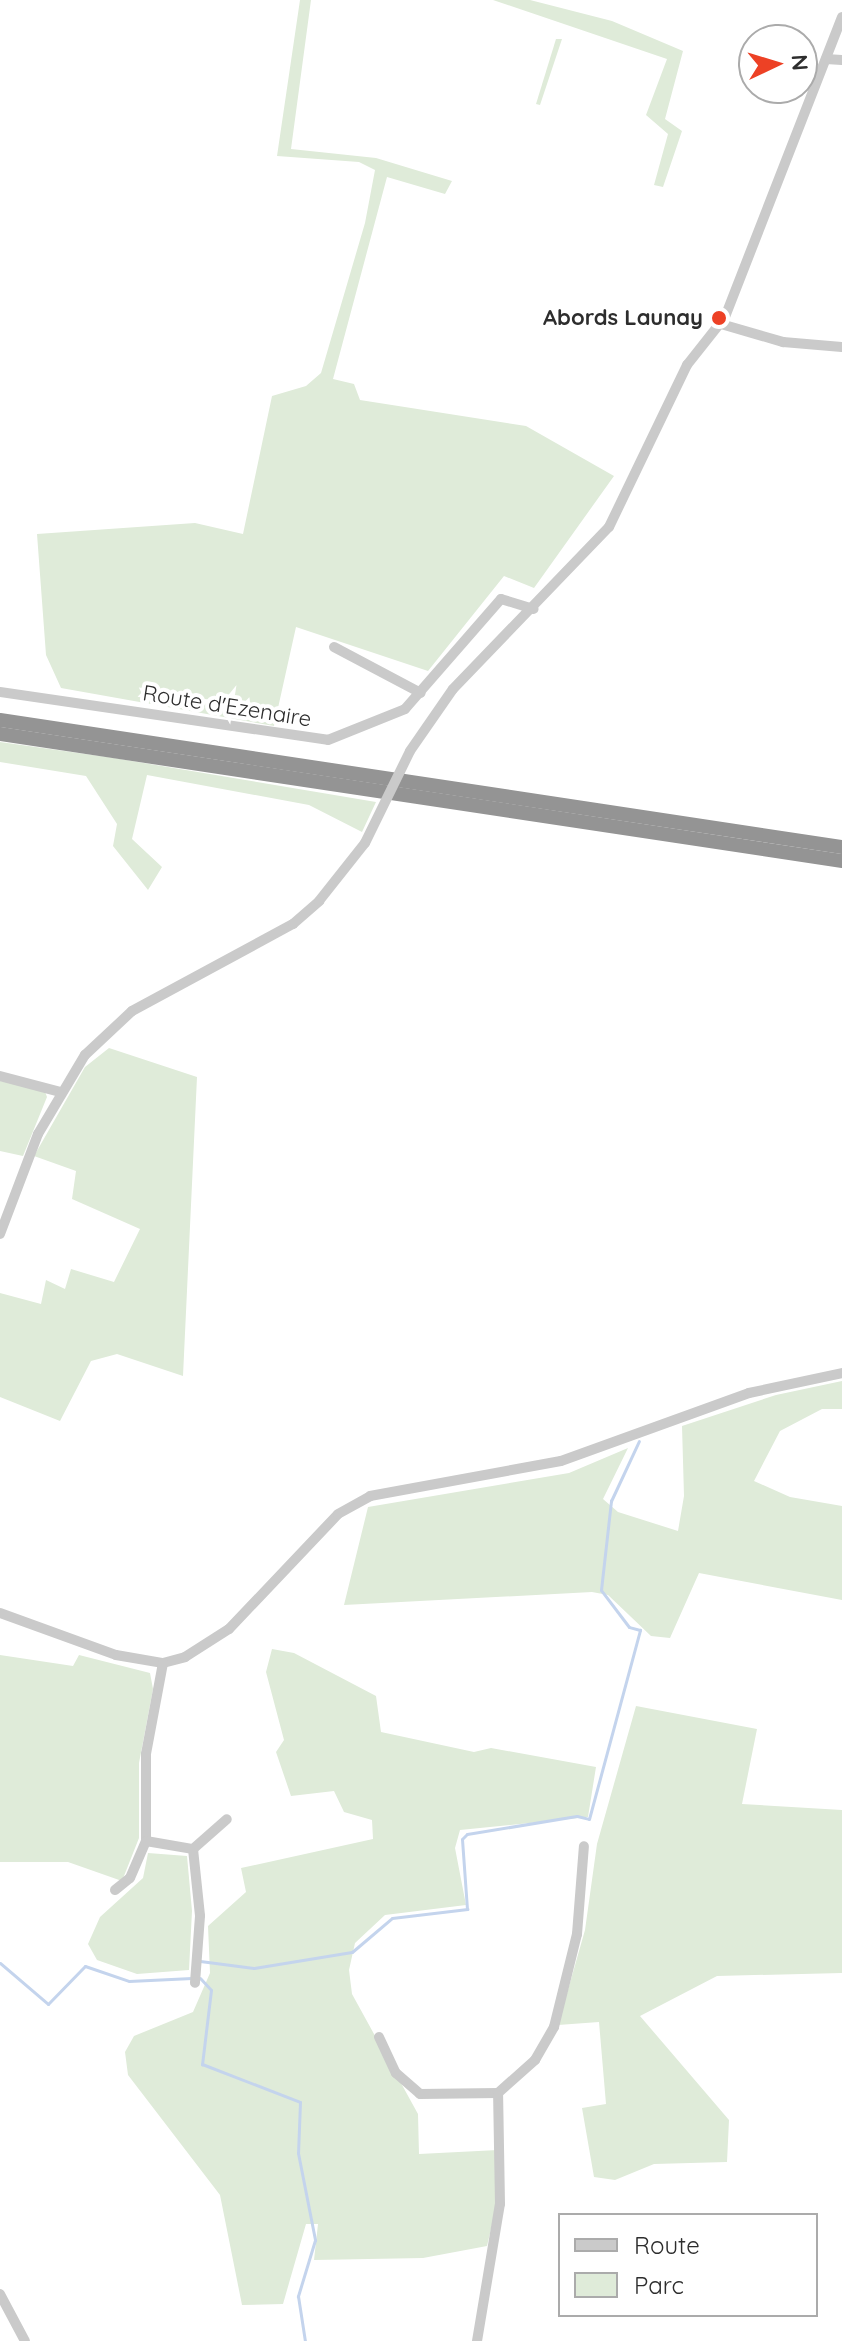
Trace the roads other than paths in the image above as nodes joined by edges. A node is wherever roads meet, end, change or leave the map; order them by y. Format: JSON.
{"nodes":[{"id":1,"x":842,"y":17,"type":"edge"},
{"id":2,"x":826,"y":59,"type":"junction"},
{"id":3,"x":842,"y":59,"type":"edge"},
{"id":4,"x":721,"y":324,"type":"junction"},
{"id":5,"x":842,"y":347,"type":"edge"},
{"id":6,"x":534,"y":609,"type":"junction"},
{"id":7,"x":334,"y":647,"type":"dead end"},
{"id":8,"x":0,"y":692,"type":"edge"},
{"id":9,"x":421,"y":693,"type":"junction"},
{"id":10,"x":0,"y":720,"type":"edge"},
{"id":11,"x":0,"y":734,"type":"edge"},
{"id":12,"x":842,"y":847,"type":"edge"},
{"id":13,"x":842,"y":861,"type":"edge"},
{"id":14,"x":0,"y":1076,"type":"edge"},
{"id":15,"x":60,"y":1092,"type":"junction"},
{"id":16,"x":0,"y":1234,"type":"edge"},
{"id":17,"x":842,"y":1373,"type":"edge"},
{"id":18,"x":0,"y":1613,"type":"edge"},
{"id":19,"x":163,"y":1663,"type":"junction"},
{"id":20,"x":227,"y":1819,"type":"dead end"},
{"id":21,"x":146,"y":1841,"type":"junction"},
{"id":22,"x":584,"y":1846,"type":"dead end"},
{"id":23,"x":193,"y":1849,"type":"junction"},
{"id":24,"x":115,"y":1890,"type":"dead end"},
{"id":25,"x":195,"y":1983,"type":"dead end"},
{"id":26,"x":379,"y":2037,"type":"dead end"},
{"id":27,"x":498,"y":2093,"type":"junction"},
{"id":28,"x":0,"y":2294,"type":"edge"},
{"id":29,"x":25,"y":2341,"type":"edge"},
{"id":30,"x":477,"y":2341,"type":"edge"}],
"edges":[{"from":1,"to":2,"type":"street"},
{"from":2,"to":3,"type":"street"},
{"from":2,"to":4,"type":"street"},
{"from":4,"to":5,"type":"street"},
{"from":4,"to":6,"type":"street"},
{"from":6,"to":9,"type":"street","name":"Route d'Ezenaire"},
{"from":6,"to":15,"type":"street","bridge":true},
{"from":7,"to":9,"type":"street"},
{"from":8,"to":9,"type":"street","name":"Route d'Ezenaire"},
{"from":10,"to":12,"type":"highway"},
{"from":11,"to":13,"type":"highway"},
{"from":14,"to":15,"type":"street"},
{"from":15,"to":16,"type":"street"},
{"from":17,"to":19,"type":"street"},
{"from":18,"to":19,"type":"street"},
{"from":19,"to":21,"type":"street"},
{"from":20,"to":23,"type":"street"},
{"from":21,"to":23,"type":"street"},
{"from":21,"to":24,"type":"street"},
{"from":22,"to":27,"type":"street"},
{"from":23,"to":25,"type":"street"},
{"from":26,"to":27,"type":"street"},
{"from":27,"to":30,"type":"street"},
{"from":28,"to":29,"type":"street"}]}
